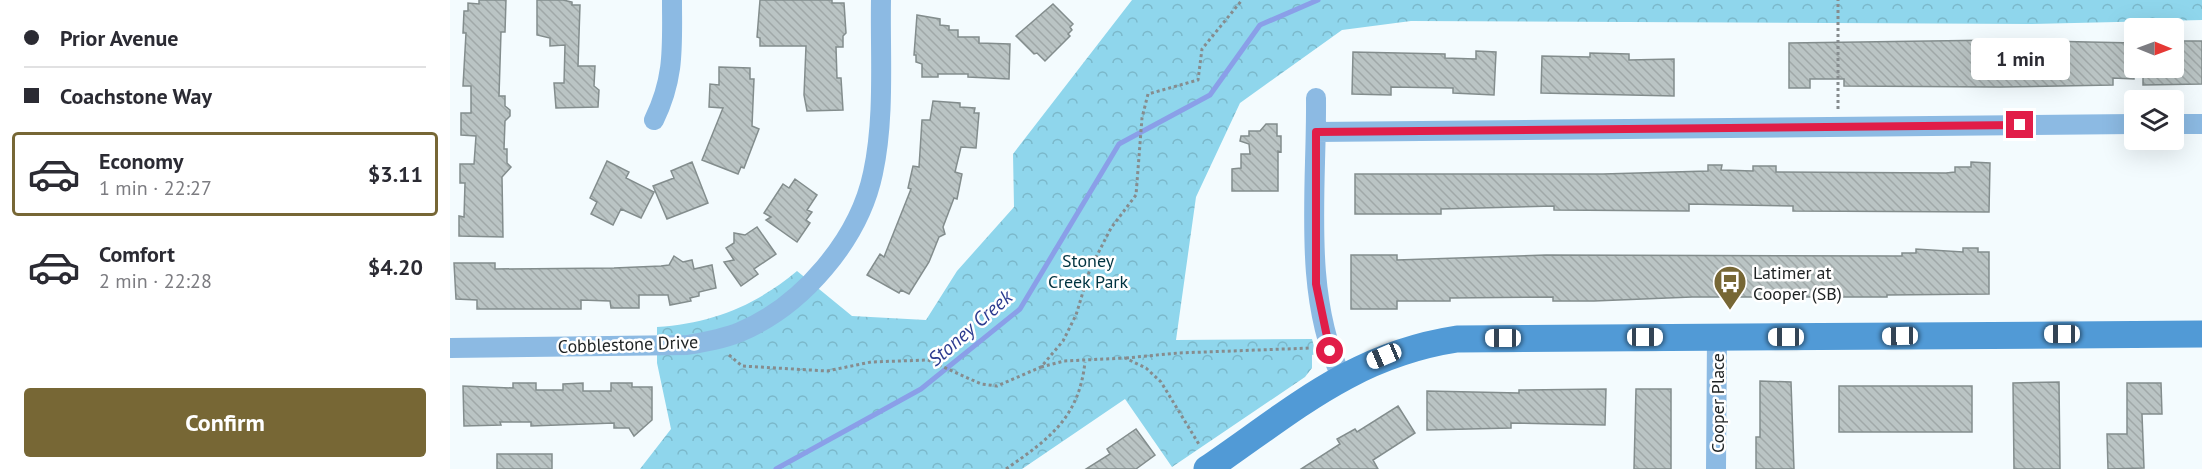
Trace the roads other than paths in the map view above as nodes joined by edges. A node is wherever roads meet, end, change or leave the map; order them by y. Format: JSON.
{"nodes":[{"id":1,"x":672,"y":0,"type":"edge"},
{"id":2,"x":881,"y":0,"type":"edge"},
{"id":3,"x":1316,"y":98,"type":"dead end"},
{"id":4,"x":654,"y":120,"type":"dead end"},
{"id":5,"x":2124,"y":124,"type":"edge"},
{"id":6,"x":2184,"y":124,"type":"edge"},
{"id":7,"x":2202,"y":124,"type":"edge"},
{"id":8,"x":1316,"y":132,"type":"junction"},
{"id":9,"x":2202,"y":334,"type":"edge"},
{"id":10,"x":1717,"y":337,"type":"junction"},
{"id":11,"x":450,"y":348,"type":"edge"},
{"id":12,"x":1341,"y":376,"type":"junction"},
{"id":13,"x":1210,"y":467,"type":"edge"},
{"id":14,"x":1716,"y":469,"type":"edge"}],
"edges":[{"from":1,"to":4,"type":"street"},
{"from":2,"to":11,"type":"street","name":"Cobblestone Drive"},
{"from":3,"to":8,"type":"street"},
{"from":5,"to":8,"type":"street"},
{"from":6,"to":7,"type":"street"},
{"from":8,"to":12,"type":"street"},
{"from":9,"to":10,"type":"street"},
{"from":10,"to":12,"type":"street"},
{"from":10,"to":14,"type":"street","name":"Cooper Place"},
{"from":12,"to":13,"type":"street"}]}
